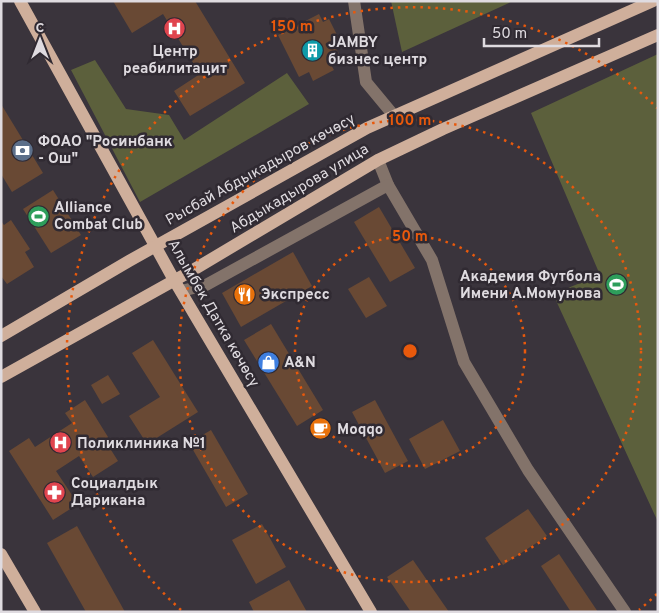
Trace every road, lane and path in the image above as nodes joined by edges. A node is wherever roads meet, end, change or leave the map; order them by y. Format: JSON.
{"nodes":[{"id":1,"x":20,"y":1,"type":"edge"},
{"id":2,"x":354,"y":1,"type":"edge"},
{"id":3,"x":653,"y":1,"type":"edge"},
{"id":4,"x":658,"y":35,"type":"edge"},
{"id":5,"x":395,"y":117,"type":"junction"},
{"id":6,"x":378,"y":160,"type":"junction"},
{"id":7,"x":388,"y":185,"type":"junction"},
{"id":8,"x":156,"y":246,"type":"junction"},
{"id":9,"x":174,"y":280,"type":"junction"},
{"id":10,"x":181,"y":291,"type":"junction"},
{"id":11,"x":1,"y":336,"type":"edge"},
{"id":12,"x":1,"y":377,"type":"edge"},
{"id":13,"x":1,"y":554,"type":"edge"},
{"id":14,"x":35,"y":612,"type":"edge"},
{"id":15,"x":371,"y":612,"type":"edge"},
{"id":16,"x":625,"y":612,"type":"edge"}],
"edges":[{"from":1,"to":8,"type":"main road","name":"Алымбек Датка көчөсү"},
{"from":2,"to":5,"type":"street"},
{"from":3,"to":5,"type":"main road","name":"Рысбай Абдыкадыров көчөсү"},
{"from":4,"to":6,"type":"main road","name":"Абдыкадырова улица"},
{"from":5,"to":8,"type":"main road","name":"Рысбай Абдыкадыров көчөсү"},
{"from":6,"to":7,"type":"street"},
{"from":6,"to":9,"type":"main road","name":"Абдыкадырова улица"},
{"from":7,"to":10,"type":"street"},
{"from":7,"to":16,"type":"street"},
{"from":8,"to":9,"type":"main road","name":"Алымбек Датка көчөсү"},
{"from":8,"to":11,"type":"main road","name":"Рысбай Абдыкадыров көчөсү"},
{"from":9,"to":10,"type":"main road","name":"Алымбек Датка көчөсү"},
{"from":9,"to":12,"type":"main road"},
{"from":10,"to":15,"type":"main road","name":"Алымбек Датка көчөсү"},
{"from":13,"to":14,"type":"main road"}]}
